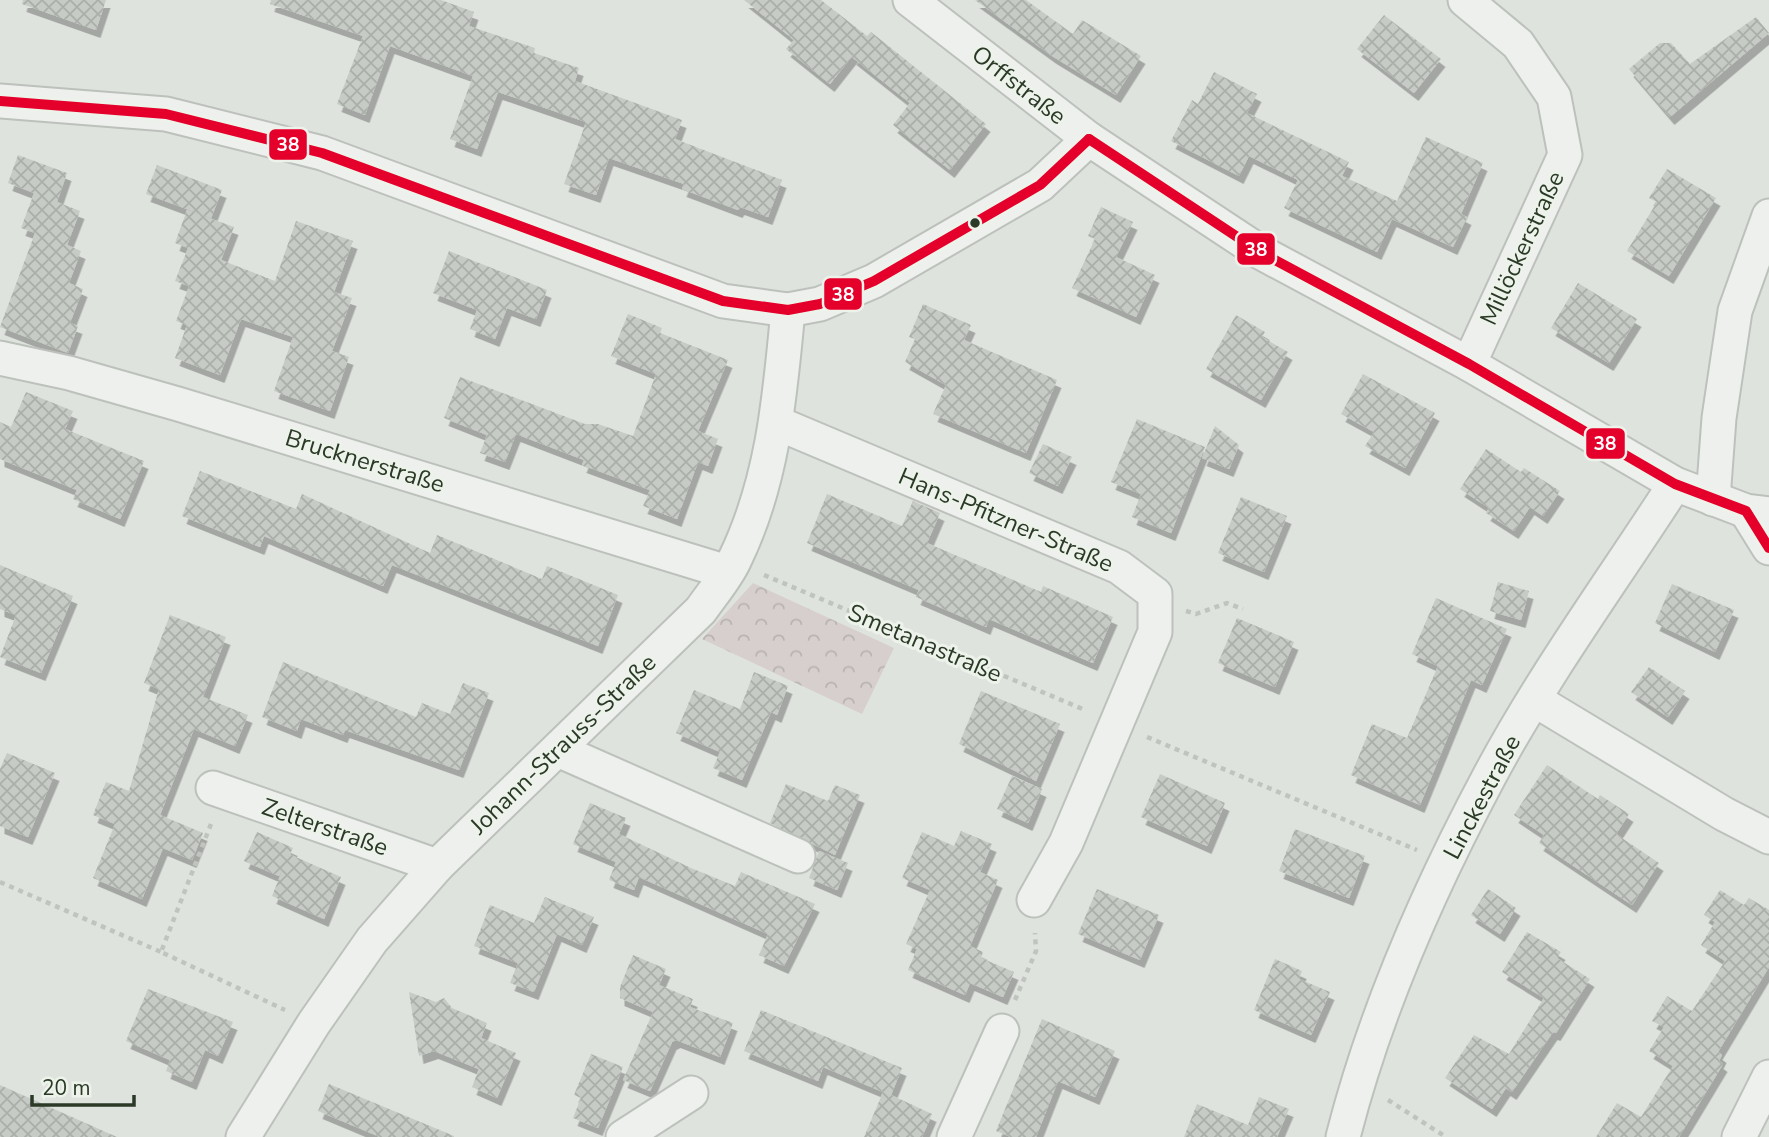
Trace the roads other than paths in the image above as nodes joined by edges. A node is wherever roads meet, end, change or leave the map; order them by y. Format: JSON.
{"nodes":[{"id":1,"x":910,"y":0,"type":"edge"},
{"id":2,"x":1465,"y":0,"type":"edge"},
{"id":3,"x":0,"y":102,"type":"edge"},
{"id":4,"x":1089,"y":139,"type":"junction"},
{"id":5,"x":1769,"y":216,"type":"edge"},
{"id":6,"x":788,"y":310,"type":"junction"},
{"id":7,"x":0,"y":358,"type":"edge"},
{"id":8,"x":1469,"y":364,"type":"junction"},
{"id":9,"x":777,"y":423,"type":"junction"},
{"id":10,"x":1675,"y":484,"type":"junction"},
{"id":11,"x":1713,"y":499,"type":"junction"},
{"id":12,"x":1757,"y":512,"type":"edge"},
{"id":13,"x":1769,"y":548,"type":"edge"},
{"id":14,"x":730,"y":567,"type":"junction"},
{"id":15,"x":1535,"y":700,"type":"junction"},
{"id":16,"x":558,"y":750,"type":"junction"},
{"id":17,"x":213,"y":788,"type":"road end"},
{"id":18,"x":1769,"y":836,"type":"edge"},
{"id":19,"x":798,"y":856,"type":"dead end"},
{"id":20,"x":437,"y":866,"type":"junction"},
{"id":21,"x":1034,"y":900,"type":"road end"},
{"id":22,"x":1002,"y":1031,"type":"road end"},
{"id":23,"x":1769,"y":1077,"type":"edge"},
{"id":24,"x":691,"y":1094,"type":"dead end"},
{"id":25,"x":243,"y":1137,"type":"edge"},
{"id":26,"x":623,"y":1137,"type":"edge"},
{"id":27,"x":954,"y":1137,"type":"edge"},
{"id":28,"x":1343,"y":1137,"type":"edge"},
{"id":29,"x":1740,"y":1137,"type":"edge"}],
"edges":[{"from":1,"to":4,"type":"street","name":"Orffstraße"},
{"from":2,"to":8,"type":"street","name":"Millöckerstraße"},
{"from":3,"to":6,"type":"street"},
{"from":4,"to":6,"type":"street"},
{"from":4,"to":8,"type":"street","name":"Orffstraße"},
{"from":5,"to":11,"type":"street"},
{"from":6,"to":9,"type":"street","name":"Johann-Strauss-Straße"},
{"from":7,"to":14,"type":"street","name":"Brucknerstraße"},
{"from":8,"to":10,"type":"street","name":"Orffstraße"},
{"from":9,"to":14,"type":"street","name":"Johann-Strauss-Straße"},
{"from":9,"to":21,"type":"street","name":"Hans-Pfitzner-Straße"},
{"from":10,"to":11,"type":"street","name":"Orffstraße"},
{"from":10,"to":15,"type":"street","name":"Linckestraße"},
{"from":11,"to":12,"type":"street","name":"Orffstraße"},
{"from":12,"to":13,"type":"street"},
{"from":14,"to":16,"type":"street","name":"Johann-Strauss-Straße"},
{"from":15,"to":18,"type":"street"},
{"from":15,"to":28,"type":"street","name":"Linckestraße"},
{"from":16,"to":19,"type":"street"},
{"from":16,"to":20,"type":"street","name":"Johann-Strauss-Straße"},
{"from":17,"to":20,"type":"street","name":"Zelterstraße"},
{"from":20,"to":25,"type":"street","name":"Johann-Strauss-Straße"},
{"from":22,"to":27,"type":"street"},
{"from":23,"to":29,"type":"street"},
{"from":24,"to":26,"type":"street"}]}
